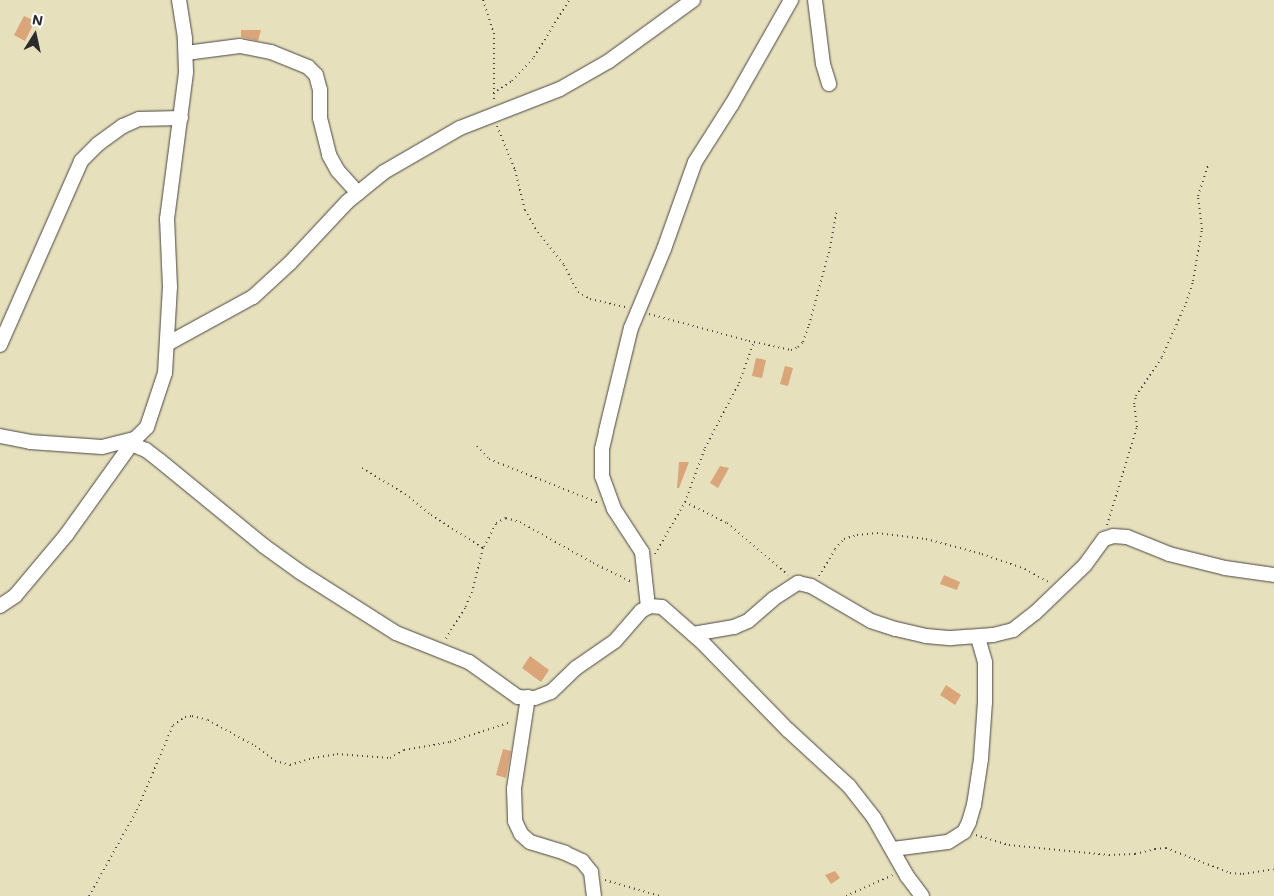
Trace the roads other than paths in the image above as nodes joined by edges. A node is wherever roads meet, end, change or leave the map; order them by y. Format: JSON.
{"nodes":[{"id":1,"x":179,"y":0,"type":"edge"},
{"id":2,"x":693,"y":0,"type":"edge"},
{"id":3,"x":791,"y":0,"type":"edge"},
{"id":4,"x":815,"y":0,"type":"edge"},
{"id":5,"x":186,"y":53,"type":"junction"},
{"id":6,"x":829,"y":84,"type":"dead end"},
{"id":7,"x":181,"y":118,"type":"junction"},
{"id":8,"x":358,"y":192,"type":"junction"},
{"id":9,"x":167,"y":344,"type":"junction"},
{"id":10,"x":0,"y":345,"type":"edge"},
{"id":11,"x":0,"y":436,"type":"edge"},
{"id":12,"x":133,"y":442,"type":"junction"},
{"id":13,"x":1274,"y":576,"type":"edge"},
{"id":14,"x":0,"y":606,"type":"edge"},
{"id":15,"x":648,"y":607,"type":"junction"},
{"id":16,"x":693,"y":634,"type":"junction"},
{"id":17,"x":978,"y":637,"type":"junction"},
{"id":18,"x":528,"y":697,"type":"junction"},
{"id":19,"x":893,"y":849,"type":"junction"},
{"id":20,"x":594,"y":896,"type":"edge"},
{"id":21,"x":922,"y":896,"type":"edge"}],
"edges":[{"from":1,"to":5,"type":"street"},
{"from":2,"to":8,"type":"street"},
{"from":3,"to":15,"type":"street"},
{"from":4,"to":6,"type":"street"},
{"from":5,"to":7,"type":"street"},
{"from":5,"to":8,"type":"street"},
{"from":7,"to":9,"type":"street"},
{"from":7,"to":10,"type":"street"},
{"from":8,"to":9,"type":"street"},
{"from":9,"to":12,"type":"street"},
{"from":11,"to":12,"type":"street"},
{"from":12,"to":14,"type":"street"},
{"from":12,"to":18,"type":"street"},
{"from":13,"to":17,"type":"street"},
{"from":15,"to":16,"type":"street"},
{"from":15,"to":18,"type":"street"},
{"from":16,"to":17,"type":"street"},
{"from":16,"to":19,"type":"street"},
{"from":17,"to":19,"type":"street"},
{"from":18,"to":20,"type":"street"},
{"from":19,"to":21,"type":"street"}]}
